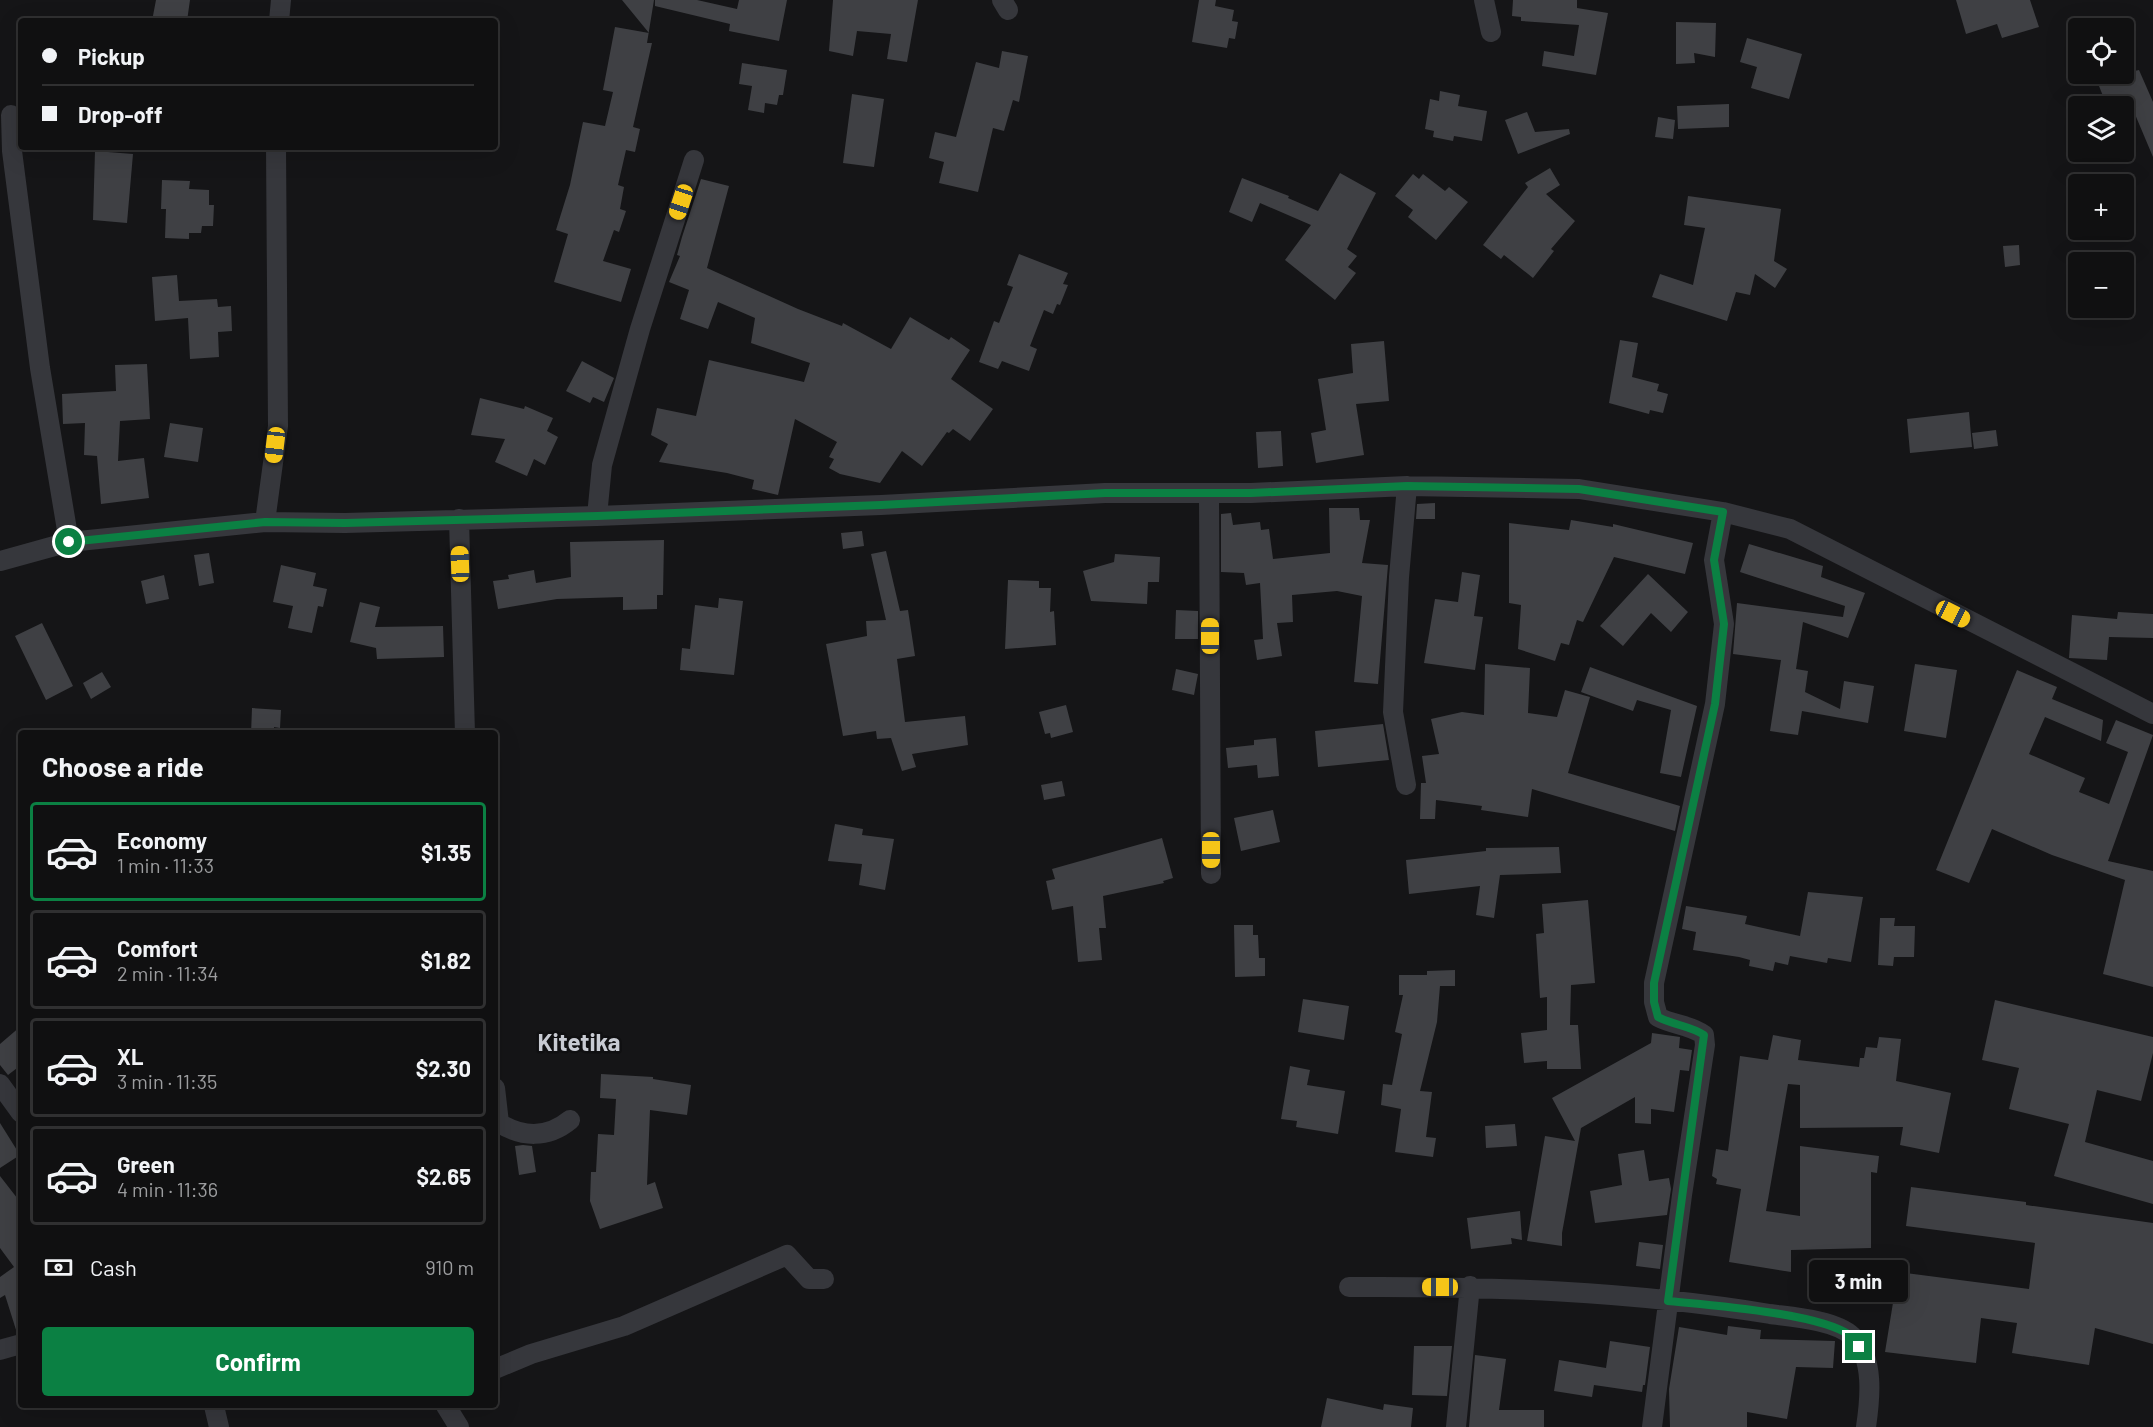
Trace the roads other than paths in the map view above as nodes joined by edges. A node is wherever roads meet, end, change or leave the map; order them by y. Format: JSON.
{"nodes":[{"id":1,"x":281,"y":0,"type":"edge"},
{"id":2,"x":1485,"y":0,"type":"edge"},
{"id":3,"x":279,"y":18,"type":"edge"},
{"id":4,"x":1491,"y":32,"type":"dead end"},
{"id":5,"x":11,"y":115,"type":"dead end"},
{"id":6,"x":276,"y":150,"type":"edge"},
{"id":7,"x":694,"y":160,"type":"dead end"},
{"id":8,"x":1407,"y":486,"type":"junction"},
{"id":9,"x":1209,"y":493,"type":"junction"},
{"id":10,"x":1723,"y":512,"type":"junction"},
{"id":11,"x":597,"y":516,"type":"junction"},
{"id":12,"x":459,"y":519,"type":"junction"},
{"id":13,"x":265,"y":522,"type":"junction"},
{"id":14,"x":69,"y":542,"type":"junction"},
{"id":15,"x":0,"y":561,"type":"edge"},
{"id":16,"x":2153,"y":714,"type":"edge"},
{"id":17,"x":465,"y":730,"type":"edge"},
{"id":18,"x":1406,"y":785,"type":"dead end"},
{"id":19,"x":1211,"y":874,"type":"dead end"},
{"id":20,"x":0,"y":1084,"type":"edge"},
{"id":21,"x":18,"y":1109,"type":"edge"},
{"id":22,"x":498,"y":1114,"type":"edge"},
{"id":23,"x":570,"y":1120,"type":"dead end"},
{"id":24,"x":824,"y":1279,"type":"dead end"},
{"id":25,"x":1470,"y":1286,"type":"junction"},
{"id":26,"x":1349,"y":1287,"type":"dead end"},
{"id":27,"x":1668,"y":1301,"type":"junction"},
{"id":28,"x":18,"y":1345,"type":"edge"},
{"id":29,"x":0,"y":1350,"type":"edge"},
{"id":30,"x":498,"y":1368,"type":"edge"},
{"id":31,"x":214,"y":1408,"type":"edge"},
{"id":32,"x":447,"y":1408,"type":"edge"},
{"id":33,"x":219,"y":1427,"type":"edge"},
{"id":34,"x":459,"y":1427,"type":"edge"},
{"id":35,"x":1456,"y":1427,"type":"edge"},
{"id":36,"x":1652,"y":1427,"type":"edge"},
{"id":37,"x":1866,"y":1427,"type":"edge"}],
"edges":[{"from":1,"to":3,"type":"street"},
{"from":2,"to":4,"type":"street"},
{"from":5,"to":14,"type":"street"},
{"from":6,"to":13,"type":"street"},
{"from":7,"to":11,"type":"street"},
{"from":8,"to":9,"type":"street"},
{"from":8,"to":10,"type":"street"},
{"from":8,"to":18,"type":"street"},
{"from":9,"to":11,"type":"street"},
{"from":9,"to":19,"type":"street"},
{"from":10,"to":16,"type":"street"},
{"from":10,"to":27,"type":"street"},
{"from":11,"to":12,"type":"street"},
{"from":12,"to":13,"type":"street"},
{"from":12,"to":17,"type":"street"},
{"from":13,"to":14,"type":"street"},
{"from":14,"to":15,"type":"street"},
{"from":20,"to":21,"type":"street"},
{"from":22,"to":23,"type":"street"},
{"from":24,"to":30,"type":"street"},
{"from":25,"to":26,"type":"street"},
{"from":25,"to":27,"type":"street"},
{"from":25,"to":35,"type":"street"},
{"from":27,"to":36,"type":"street"},
{"from":27,"to":37,"type":"street"},
{"from":28,"to":29,"type":"street"},
{"from":31,"to":33,"type":"street"},
{"from":32,"to":34,"type":"street"}]}
